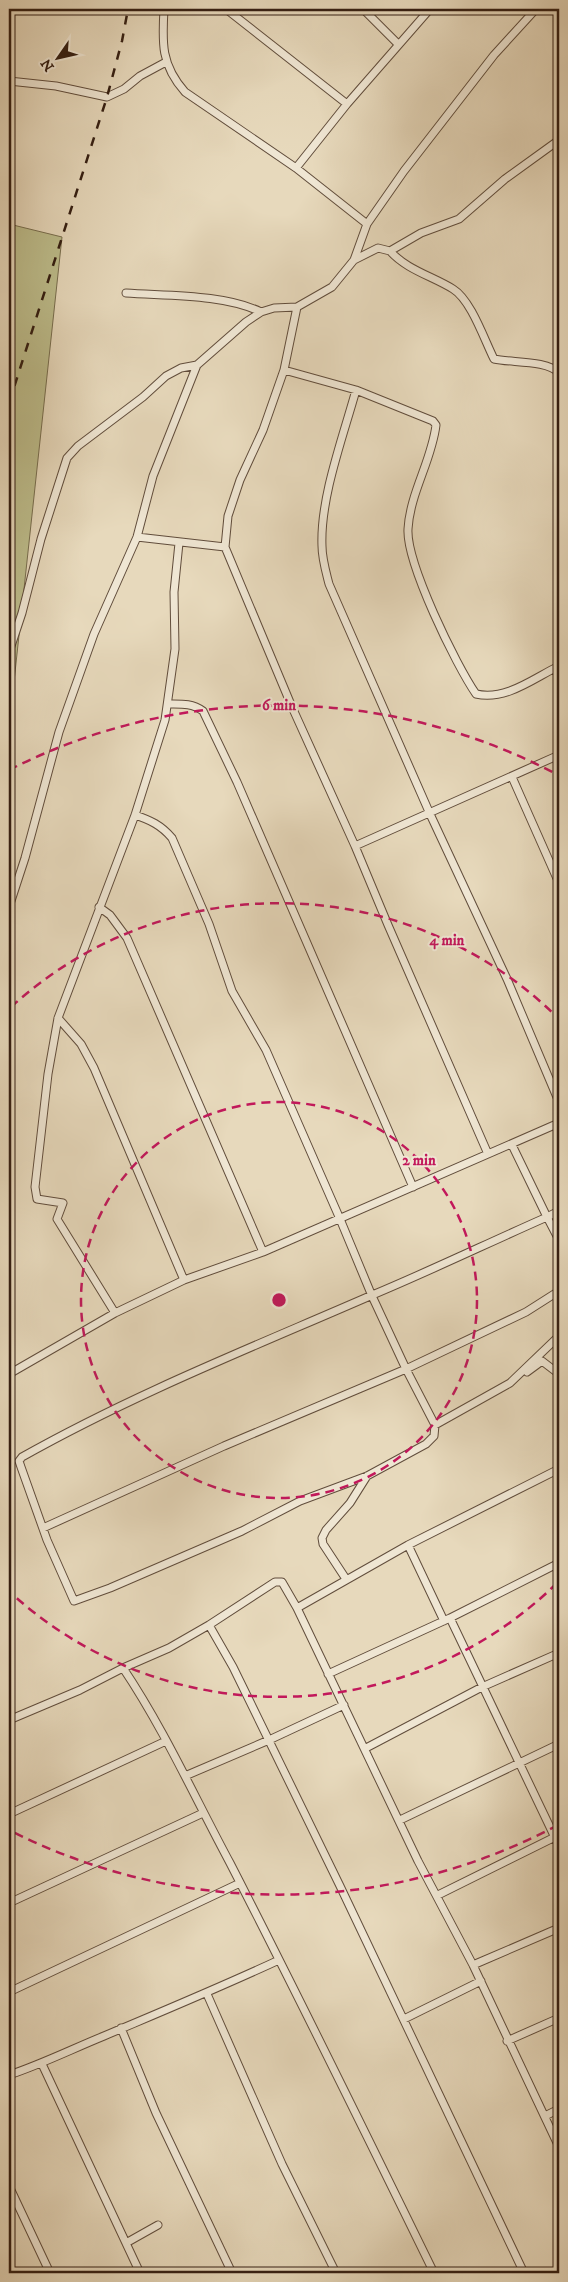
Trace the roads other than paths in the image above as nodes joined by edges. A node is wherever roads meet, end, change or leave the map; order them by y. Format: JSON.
{"nodes":[{"id":1,"x":164,"y":9,"type":"edge"},
{"id":2,"x":226,"y":9,"type":"edge"},
{"id":3,"x":363,"y":9,"type":"edge"},
{"id":4,"x":430,"y":9,"type":"edge"},
{"id":5,"x":536,"y":9,"type":"edge"},
{"id":6,"x":398,"y":44,"type":"junction"},
{"id":7,"x":166,"y":62,"type":"junction"},
{"id":8,"x":9,"y":81,"type":"edge"},
{"id":9,"x":347,"y":104,"type":"junction"},
{"id":10,"x":559,"y":140,"type":"edge"},
{"id":11,"x":296,"y":168,"type":"junction"},
{"id":12,"x":367,"y":224,"type":"junction"},
{"id":13,"x":390,"y":251,"type":"junction"},
{"id":14,"x":354,"y":260,"type":"junction"},
{"id":15,"x":126,"y":293,"type":"dead end"},
{"id":16,"x":297,"y":307,"type":"junction"},
{"id":17,"x":260,"y":312,"type":"junction"},
{"id":18,"x":197,"y":364,"type":"junction"},
{"id":19,"x":284,"y":370,"type":"junction"},
{"id":20,"x":559,"y":373,"type":"edge"},
{"id":21,"x":356,"y":390,"type":"junction"},
{"id":22,"x":137,"y":537,"type":"junction"},
{"id":23,"x":179,"y":543,"type":"junction"},
{"id":24,"x":225,"y":547,"type":"junction"},
{"id":25,"x":9,"y":652,"type":"edge"},
{"id":26,"x":557,"y":667,"type":"edge"},
{"id":27,"x":559,"y":677,"type":"edge"},
{"id":28,"x":168,"y":704,"type":"junction"},
{"id":29,"x":559,"y":755,"type":"edge"},
{"id":30,"x":512,"y":777,"type":"junction"},
{"id":31,"x":135,"y":814,"type":"junction"},
{"id":32,"x":430,"y":814,"type":"junction"},
{"id":33,"x":356,"y":846,"type":"junction"},
{"id":34,"x":559,"y":883,"type":"edge"},
{"id":35,"x":9,"y":907,"type":"edge"},
{"id":36,"x":99,"y":907,"type":"junction"},
{"id":37,"x":58,"y":1018,"type":"junction"},
{"id":38,"x":559,"y":1102,"type":"edge"},
{"id":39,"x":559,"y":1123,"type":"edge"},
{"id":40,"x":512,"y":1145,"type":"junction"},
{"id":41,"x":488,"y":1154,"type":"junction"},
{"id":42,"x":413,"y":1187,"type":"junction"},
{"id":43,"x":559,"y":1211,"type":"edge"},
{"id":44,"x":547,"y":1217,"type":"junction"},
{"id":45,"x":340,"y":1219,"type":"junction"},
{"id":46,"x":559,"y":1240,"type":"edge"},
{"id":47,"x":263,"y":1252,"type":"junction"},
{"id":48,"x":184,"y":1280,"type":"junction"},
{"id":49,"x":559,"y":1291,"type":"edge"},
{"id":50,"x":372,"y":1296,"type":"junction"},
{"id":51,"x":115,"y":1313,"type":"junction"},
{"id":52,"x":559,"y":1336,"type":"edge"},
{"id":53,"x":406,"y":1369,"type":"junction"},
{"id":54,"x":9,"y":1374,"type":"edge"},
{"id":55,"x":559,"y":1374,"type":"edge"},
{"id":56,"x":510,"y":1383,"type":"junction"},
{"id":57,"x":435,"y":1424,"type":"junction"},
{"id":58,"x":559,"y":1469,"type":"edge"},
{"id":59,"x":367,"y":1476,"type":"junction"},
{"id":60,"x":43,"y":1528,"type":"junction"},
{"id":61,"x":408,"y":1545,"type":"junction"},
{"id":62,"x":559,"y":1564,"type":"edge"},
{"id":63,"x":346,"y":1578,"type":"junction"},
{"id":64,"x":297,"y":1608,"type":"junction"},
{"id":65,"x":447,"y":1619,"type":"junction"},
{"id":66,"x":209,"y":1625,"type":"junction"},
{"id":67,"x":559,"y":1653,"type":"edge"},
{"id":68,"x":123,"y":1668,"type":"junction"},
{"id":69,"x":328,"y":1674,"type":"junction"},
{"id":70,"x":482,"y":1686,"type":"junction"},
{"id":71,"x":344,"y":1705,"type":"junction"},
{"id":72,"x":9,"y":1720,"type":"edge"},
{"id":73,"x":269,"y":1740,"type":"junction"},
{"id":74,"x":166,"y":1741,"type":"junction"},
{"id":75,"x":559,"y":1744,"type":"edge"},
{"id":76,"x":366,"y":1748,"type":"junction"},
{"id":77,"x":520,"y":1764,"type":"junction"},
{"id":78,"x":185,"y":1776,"type":"junction"},
{"id":79,"x":203,"y":1813,"type":"junction"},
{"id":80,"x":9,"y":1814,"type":"edge"},
{"id":81,"x":400,"y":1820,"type":"junction"},
{"id":82,"x":557,"y":1836,"type":"edge"},
{"id":83,"x":559,"y":1846,"type":"edge"},
{"id":84,"x":240,"y":1884,"type":"junction"},
{"id":85,"x":438,"y":1896,"type":"junction"},
{"id":86,"x":9,"y":1903,"type":"edge"},
{"id":87,"x":559,"y":1928,"type":"edge"},
{"id":88,"x":278,"y":1960,"type":"junction"},
{"id":89,"x":473,"y":1966,"type":"junction"},
{"id":90,"x":481,"y":1981,"type":"junction"},
{"id":91,"x":9,"y":1992,"type":"edge"},
{"id":92,"x":207,"y":1994,"type":"junction"},
{"id":93,"x":559,"y":2018,"type":"edge"},
{"id":94,"x":404,"y":2019,"type":"junction"},
{"id":95,"x":121,"y":2028,"type":"junction"},
{"id":96,"x":508,"y":2041,"type":"junction"},
{"id":97,"x":42,"y":2064,"type":"junction"},
{"id":98,"x":9,"y":2075,"type":"edge"},
{"id":99,"x":559,"y":2109,"type":"edge"},
{"id":100,"x":545,"y":2116,"type":"junction"},
{"id":101,"x":559,"y":2147,"type":"edge"},
{"id":102,"x":9,"y":2186,"type":"edge"},
{"id":103,"x":158,"y":2226,"type":"dead end"},
{"id":104,"x":126,"y":2243,"type":"junction"},
{"id":105,"x":50,"y":2273,"type":"edge"},
{"id":106,"x":140,"y":2273,"type":"edge"},
{"id":107,"x":232,"y":2273,"type":"edge"},
{"id":108,"x":336,"y":2273,"type":"edge"},
{"id":109,"x":434,"y":2273,"type":"edge"},
{"id":110,"x":524,"y":2273,"type":"edge"}],
"edges":[{"from":1,"to":7,"type":"street"},
{"from":2,"to":9,"type":"street"},
{"from":3,"to":6,"type":"street"},
{"from":4,"to":6,"type":"street"},
{"from":5,"to":12,"type":"street"},
{"from":6,"to":9,"type":"street"},
{"from":7,"to":8,"type":"street"},
{"from":7,"to":11,"type":"street"},
{"from":9,"to":11,"type":"street"},
{"from":10,"to":13,"type":"street"},
{"from":11,"to":12,"type":"street"},
{"from":12,"to":14,"type":"street"},
{"from":13,"to":14,"type":"street"},
{"from":13,"to":20,"type":"street"},
{"from":14,"to":16,"type":"street"},
{"from":15,"to":17,"type":"street"},
{"from":16,"to":17,"type":"street"},
{"from":16,"to":19,"type":"street"},
{"from":17,"to":18,"type":"street"},
{"from":18,"to":22,"type":"street"},
{"from":18,"to":25,"type":"street"},
{"from":19,"to":21,"type":"street"},
{"from":19,"to":24,"type":"street"},
{"from":21,"to":26,"type":"street"},
{"from":21,"to":32,"type":"street"},
{"from":22,"to":23,"type":"street"},
{"from":22,"to":35,"type":"street"},
{"from":23,"to":24,"type":"street"},
{"from":23,"to":28,"type":"street"},
{"from":24,"to":33,"type":"street"},
{"from":26,"to":27,"type":"street"},
{"from":28,"to":31,"type":"street"},
{"from":28,"to":42,"type":"street"},
{"from":29,"to":30,"type":"street"},
{"from":30,"to":32,"type":"street"},
{"from":30,"to":34,"type":"street"},
{"from":31,"to":36,"type":"street"},
{"from":31,"to":45,"type":"street"},
{"from":32,"to":33,"type":"street"},
{"from":32,"to":38,"type":"street"},
{"from":33,"to":41,"type":"street"},
{"from":36,"to":37,"type":"street"},
{"from":36,"to":47,"type":"street"},
{"from":37,"to":48,"type":"street"},
{"from":37,"to":51,"type":"street"},
{"from":39,"to":40,"type":"street"},
{"from":40,"to":41,"type":"street"},
{"from":40,"to":44,"type":"street"},
{"from":41,"to":42,"type":"street"},
{"from":42,"to":45,"type":"street"},
{"from":43,"to":44,"type":"street"},
{"from":44,"to":46,"type":"street"},
{"from":44,"to":50,"type":"street"},
{"from":45,"to":47,"type":"street"},
{"from":45,"to":50,"type":"street"},
{"from":47,"to":48,"type":"street"},
{"from":48,"to":51,"type":"street"},
{"from":49,"to":53,"type":"street"},
{"from":50,"to":53,"type":"street"},
{"from":50,"to":60,"type":"street"},
{"from":51,"to":54,"type":"street"},
{"from":52,"to":56,"type":"street"},
{"from":53,"to":57,"type":"street"},
{"from":53,"to":60,"type":"street"},
{"from":55,"to":56,"type":"street"},
{"from":56,"to":57,"type":"street"},
{"from":57,"to":59,"type":"street"},
{"from":58,"to":61,"type":"street"},
{"from":59,"to":60,"type":"street"},
{"from":59,"to":63,"type":"street"},
{"from":61,"to":63,"type":"street"},
{"from":61,"to":65,"type":"street"},
{"from":62,"to":65,"type":"street"},
{"from":63,"to":64,"type":"street"},
{"from":64,"to":66,"type":"street"},
{"from":64,"to":69,"type":"street"},
{"from":65,"to":69,"type":"street"},
{"from":65,"to":70,"type":"street"},
{"from":66,"to":68,"type":"street"},
{"from":66,"to":73,"type":"street"},
{"from":67,"to":70,"type":"street"},
{"from":68,"to":72,"type":"street"},
{"from":68,"to":74,"type":"street"},
{"from":69,"to":71,"type":"street"},
{"from":70,"to":76,"type":"street"},
{"from":70,"to":77,"type":"street"},
{"from":71,"to":73,"type":"street"},
{"from":71,"to":76,"type":"street"},
{"from":73,"to":78,"type":"street"},
{"from":73,"to":94,"type":"street"},
{"from":74,"to":78,"type":"street"},
{"from":74,"to":80,"type":"street"},
{"from":75,"to":77,"type":"street"},
{"from":76,"to":81,"type":"street"},
{"from":77,"to":81,"type":"street"},
{"from":77,"to":82,"type":"street"},
{"from":78,"to":79,"type":"street"},
{"from":79,"to":84,"type":"street"},
{"from":79,"to":86,"type":"street"},
{"from":81,"to":85,"type":"street"},
{"from":82,"to":83,"type":"street"},
{"from":82,"to":85,"type":"street"},
{"from":84,"to":88,"type":"street"},
{"from":84,"to":91,"type":"street"},
{"from":85,"to":89,"type":"street"},
{"from":87,"to":89,"type":"street"},
{"from":88,"to":92,"type":"street"},
{"from":88,"to":109,"type":"street"},
{"from":89,"to":90,"type":"street"},
{"from":90,"to":94,"type":"street"},
{"from":90,"to":96,"type":"street"},
{"from":92,"to":95,"type":"street"},
{"from":92,"to":108,"type":"street"},
{"from":93,"to":96,"type":"street"},
{"from":94,"to":110,"type":"street"},
{"from":95,"to":97,"type":"street"},
{"from":95,"to":107,"type":"street"},
{"from":96,"to":100,"type":"street"},
{"from":97,"to":98,"type":"street"},
{"from":97,"to":104,"type":"street"},
{"from":99,"to":100,"type":"street"},
{"from":100,"to":101,"type":"street"},
{"from":102,"to":105,"type":"street"},
{"from":103,"to":104,"type":"street"},
{"from":104,"to":106,"type":"street"}]}
